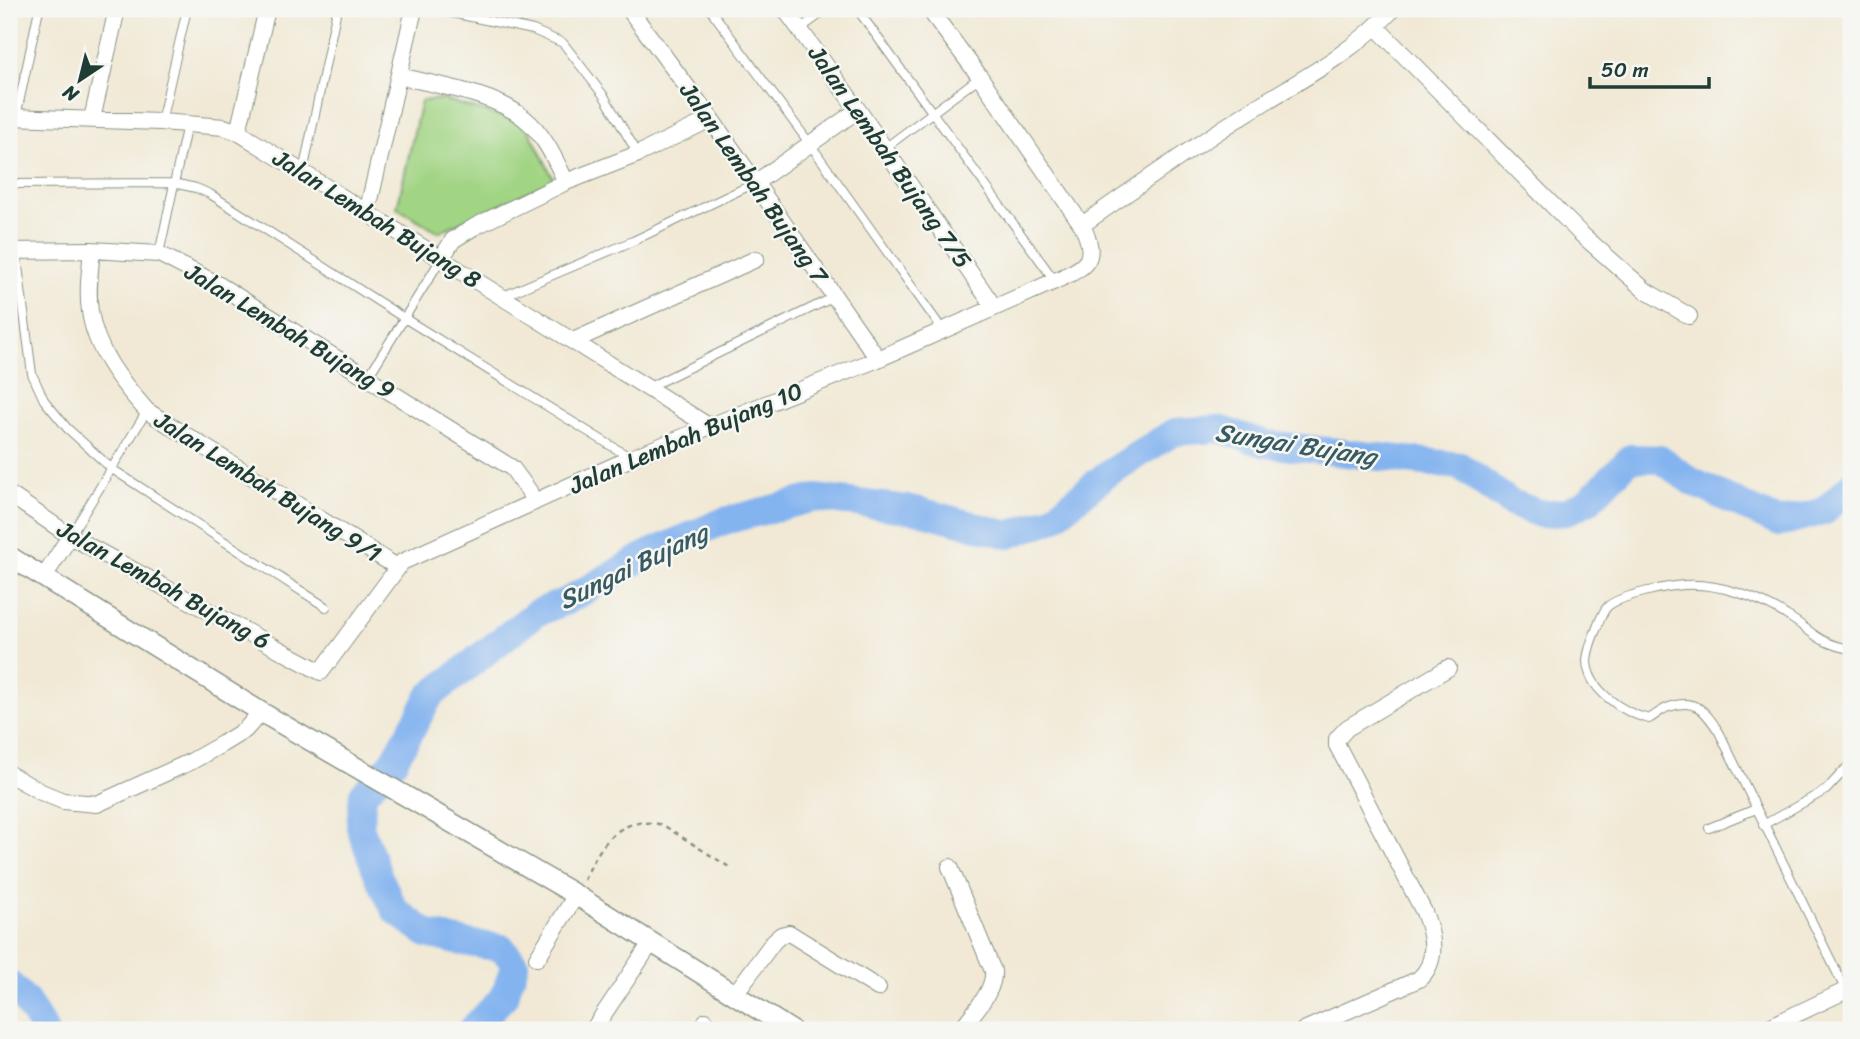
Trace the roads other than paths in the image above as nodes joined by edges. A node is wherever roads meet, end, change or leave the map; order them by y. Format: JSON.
{"nodes":[{"id":1,"x":39,"y":9,"type":"edge"},
{"id":2,"x":117,"y":9,"type":"edge"},
{"id":3,"x":187,"y":9,"type":"edge"},
{"id":4,"x":267,"y":9,"type":"edge"},
{"id":5,"x":337,"y":9,"type":"edge"},
{"id":6,"x":414,"y":9,"type":"edge"},
{"id":7,"x":433,"y":9,"type":"edge"},
{"id":8,"x":629,"y":9,"type":"edge"},
{"id":9,"x":710,"y":9,"type":"edge"},
{"id":10,"x":785,"y":9,"type":"edge"},
{"id":11,"x":827,"y":9,"type":"edge"},
{"id":12,"x":857,"y":9,"type":"edge"},
{"id":13,"x":929,"y":9,"type":"edge"},
{"id":14,"x":1393,"y":9,"type":"edge"},
{"id":15,"x":1376,"y":27,"type":"junction"},
{"id":16,"x":800,"y":29,"type":"junction"},
{"id":17,"x":400,"y":76,"type":"junction"},
{"id":18,"x":980,"y":77,"type":"junction"},
{"id":19,"x":858,"y":110,"type":"junction"},
{"id":20,"x":933,"y":114,"type":"junction"},
{"id":21,"x":12,"y":117,"type":"edge"},
{"id":22,"x":92,"y":119,"type":"junction"},
{"id":23,"x":711,"y":119,"type":"junction"},
{"id":24,"x":162,"y":121,"type":"junction"},
{"id":25,"x":187,"y":124,"type":"junction"},
{"id":26,"x":238,"y":132,"type":"junction"},
{"id":27,"x":810,"y":144,"type":"junction"},
{"id":28,"x":885,"y":149,"type":"junction"},
{"id":29,"x":638,"y":154,"type":"junction"},
{"id":30,"x":303,"y":172,"type":"junction"},
{"id":31,"x":566,"y":181,"type":"junction"},
{"id":32,"x":173,"y":183,"type":"junction"},
{"id":33,"x":755,"y":183,"type":"junction"},
{"id":34,"x":9,"y":184,"type":"edge"},
{"id":35,"x":367,"y":213,"type":"junction"},
{"id":36,"x":1082,"y":225,"type":"junction"},
{"id":37,"x":92,"y":250,"type":"junction"},
{"id":38,"x":13,"y":251,"type":"edge"},
{"id":39,"x":159,"y":254,"type":"junction"},
{"id":40,"x":440,"y":259,"type":"junction"},
{"id":41,"x":756,"y":259,"type":"dead end"},
{"id":42,"x":1055,"y":281,"type":"junction"},
{"id":43,"x":501,"y":297,"type":"junction"},
{"id":44,"x":834,"y":297,"type":"junction"},
{"id":45,"x":994,"y":307,"type":"junction"},
{"id":46,"x":1689,"y":316,"type":"dead end"},
{"id":47,"x":404,"y":318,"type":"junction"},
{"id":48,"x":942,"y":329,"type":"junction"},
{"id":49,"x":573,"y":341,"type":"junction"},
{"id":50,"x":878,"y":359,"type":"junction"},
{"id":51,"x":368,"y":377,"type":"junction"},
{"id":52,"x":647,"y":388,"type":"junction"},
{"id":53,"x":147,"y":411,"type":"junction"},
{"id":54,"x":710,"y":427,"type":"junction"},
{"id":55,"x":631,"y":458,"type":"junction"},
{"id":56,"x":112,"y":469,"type":"junction"},
{"id":57,"x":9,"y":494,"type":"edge"},
{"id":58,"x":533,"y":503,"type":"junction"},
{"id":59,"x":70,"y":536,"type":"junction"},
{"id":60,"x":9,"y":556,"type":"edge"},
{"id":61,"x":397,"y":567,"type":"junction"},
{"id":62,"x":44,"y":577,"type":"junction"},
{"id":63,"x":326,"y":607,"type":"dead end"},
{"id":64,"x":1851,"y":649,"type":"edge"},
{"id":65,"x":1448,"y":668,"type":"dead end"},
{"id":66,"x":321,"y":672,"type":"joint"},
{"id":67,"x":261,"y":712,"type":"junction"},
{"id":68,"x":1851,"y":763,"type":"edge"},
{"id":69,"x":9,"y":774,"type":"edge"},
{"id":70,"x":1756,"y":809,"type":"junction"},
{"id":71,"x":1763,"y":825,"type":"junction"},
{"id":72,"x":1709,"y":828,"type":"dead end"},
{"id":73,"x":950,"y":867,"type":"dead end"},
{"id":74,"x":576,"y":895,"type":"junction"},
{"id":75,"x":650,"y":943,"type":"junction"},
{"id":76,"x":537,"y":958,"type":"dead end"},
{"id":77,"x":878,"y":988,"type":"dead end"},
{"id":78,"x":1849,"y":989,"type":"edge"},
{"id":79,"x":734,"y":995,"type":"junction"},
{"id":80,"x":595,"y":1029,"type":"edge"},
{"id":81,"x":791,"y":1030,"type":"edge"},
{"id":82,"x":961,"y":1030,"type":"edge"},
{"id":83,"x":1304,"y":1030,"type":"edge"},
{"id":84,"x":1763,"y":1030,"type":"edge"}],
"edges":[{"from":1,"to":21,"type":"lane"},
{"from":2,"to":22,"type":"street"},
{"from":3,"to":24,"type":"lane"},
{"from":4,"to":26,"type":"street"},
{"from":5,"to":30,"type":"lane"},
{"from":6,"to":17,"type":"street"},
{"from":7,"to":29,"type":"lane"},
{"from":8,"to":23,"type":"street","name":"Jalan Lembah Bujang 7"},
{"from":9,"to":27,"type":"lane"},
{"from":10,"to":16,"type":"street","name":"Jalan Lembah Bujang 7/5"},
{"from":11,"to":16,"type":"lane"},
{"from":12,"to":20,"type":"lane"},
{"from":13,"to":18,"type":"street"},
{"from":14,"to":15,"type":"street"},
{"from":15,"to":36,"type":"street"},
{"from":15,"to":46,"type":"street"},
{"from":16,"to":19,"type":"street","name":"Jalan Lembah Bujang 7/5"},
{"from":17,"to":31,"type":"street"},
{"from":17,"to":35,"type":"street"},
{"from":18,"to":20,"type":"lane"},
{"from":18,"to":36,"type":"street"},
{"from":19,"to":27,"type":"street"},
{"from":19,"to":28,"type":"street","name":"Jalan Lembah Bujang 7/5"},
{"from":20,"to":28,"type":"lane"},
{"from":20,"to":42,"type":"lane"},
{"from":21,"to":22,"type":"street","name":"Jalan Lembah Bujang 8"},
{"from":22,"to":24,"type":"street","name":"Jalan Lembah Bujang 8"},
{"from":23,"to":29,"type":"street"},
{"from":23,"to":33,"type":"street","name":"Jalan Lembah Bujang 7"},
{"from":24,"to":25,"type":"street","name":"Jalan Lembah Bujang 8"},
{"from":25,"to":26,"type":"street","name":"Jalan Lembah Bujang 8"},
{"from":25,"to":32,"type":"lane"},
{"from":26,"to":30,"type":"street","name":"Jalan Lembah Bujang 8"},
{"from":27,"to":33,"type":"street"},
{"from":27,"to":48,"type":"lane"},
{"from":28,"to":45,"type":"street","name":"Jalan Lembah Bujang 7/5"},
{"from":29,"to":31,"type":"street"},
{"from":30,"to":35,"type":"street","name":"Jalan Lembah Bujang 8"},
{"from":31,"to":40,"type":"street"},
{"from":32,"to":34,"type":"lane"},
{"from":32,"to":39,"type":"lane"},
{"from":32,"to":47,"type":"lane"},
{"from":33,"to":43,"type":"lane"},
{"from":33,"to":44,"type":"street","name":"Jalan Lembah Bujang 7"},
{"from":35,"to":40,"type":"street","name":"Jalan Lembah Bujang 8"},
{"from":36,"to":42,"type":"street","name":"Jalan Lembah Bujang 10"},
{"from":37,"to":38,"type":"street","name":"Jalan Lembah Bujang 9"},
{"from":37,"to":39,"type":"street","name":"Jalan Lembah Bujang 9"},
{"from":37,"to":53,"type":"street","name":"Jalan Lembah Bujang 9/1"},
{"from":38,"to":56,"type":"lane"},
{"from":39,"to":51,"type":"street","name":"Jalan Lembah Bujang 9"},
{"from":40,"to":43,"type":"street","name":"Jalan Lembah Bujang 8"},
{"from":40,"to":47,"type":"lane"},
{"from":41,"to":49,"type":"street"},
{"from":42,"to":45,"type":"street","name":"Jalan Lembah Bujang 10"},
{"from":43,"to":49,"type":"street","name":"Jalan Lembah Bujang 8"},
{"from":44,"to":50,"type":"street","name":"Jalan Lembah Bujang 7"},
{"from":44,"to":52,"type":"lane"},
{"from":45,"to":48,"type":"street","name":"Jalan Lembah Bujang 10"},
{"from":47,"to":51,"type":"lane"},
{"from":47,"to":55,"type":"lane"},
{"from":48,"to":50,"type":"street","name":"Jalan Lembah Bujang 10"},
{"from":49,"to":52,"type":"street","name":"Jalan Lembah Bujang 8"},
{"from":50,"to":54,"type":"street","name":"Jalan Lembah Bujang 10"},
{"from":51,"to":58,"type":"street","name":"Jalan Lembah Bujang 9"},
{"from":52,"to":54,"type":"street","name":"Jalan Lembah Bujang 8"},
{"from":53,"to":56,"type":"lane"},
{"from":53,"to":61,"type":"street","name":"Jalan Lembah Bujang 9/1"},
{"from":54,"to":55,"type":"street","name":"Jalan Lembah Bujang 10"},
{"from":55,"to":58,"type":"street","name":"Jalan Lembah Bujang 10"},
{"from":56,"to":59,"type":"lane"},
{"from":56,"to":63,"type":"lane"},
{"from":57,"to":59,"type":"street","name":"Jalan Lembah Bujang 6"},
{"from":58,"to":61,"type":"street","name":"Jalan Lembah Bujang 10"},
{"from":59,"to":62,"type":"street"},
{"from":59,"to":66,"type":"street","name":"Jalan Lembah Bujang 6"},
{"from":60,"to":62,"type":"street"},
{"from":61,"to":66,"type":"street","name":"Jalan Lembah Bujang 10"},
{"from":62,"to":67,"type":"street"},
{"from":64,"to":70,"type":"lane"},
{"from":65,"to":83,"type":"street"},
{"from":67,"to":69,"type":"street"},
{"from":67,"to":74,"type":"street"},
{"from":68,"to":71,"type":"lane"},
{"from":70,"to":71,"type":"lane"},
{"from":70,"to":72,"type":"lane"},
{"from":71,"to":78,"type":"lane"},
{"from":73,"to":82,"type":"street"},
{"from":74,"to":75,"type":"street"},
{"from":74,"to":76,"type":"street"},
{"from":75,"to":79,"type":"street"},
{"from":75,"to":80,"type":"street"},
{"from":77,"to":79,"type":"street"},
{"from":78,"to":84,"type":"street"},
{"from":79,"to":81,"type":"street"}]}
